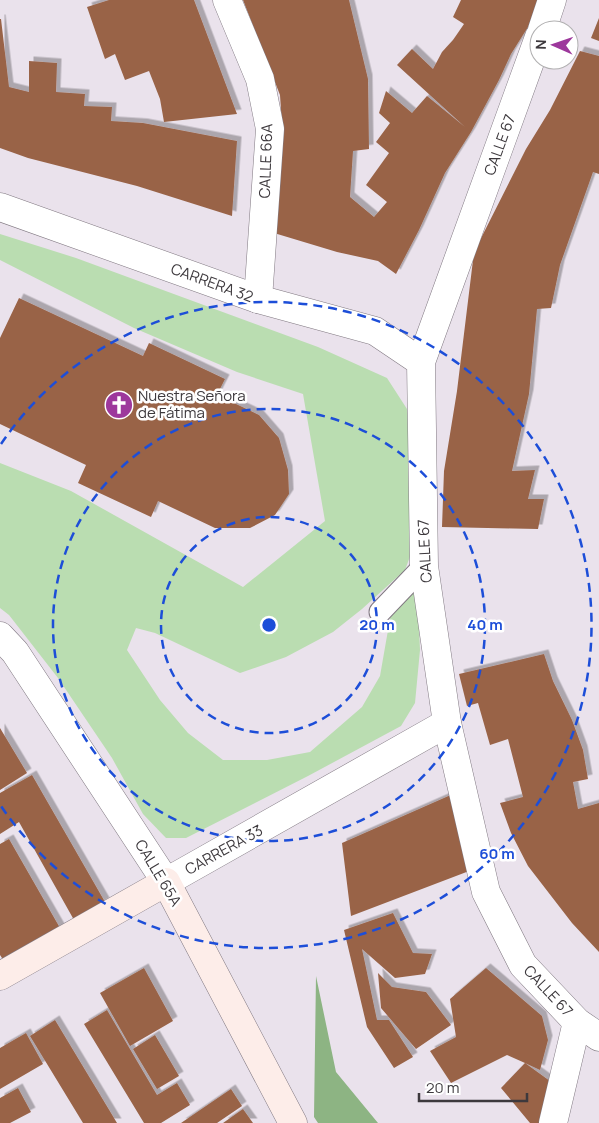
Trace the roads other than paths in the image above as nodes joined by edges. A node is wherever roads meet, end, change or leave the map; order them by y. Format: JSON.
{"nodes":[{"id":1,"x":227,"y":0,"type":"edge"},
{"id":2,"x":552,"y":0,"type":"edge"},
{"id":3,"x":545,"y":20,"type":"edge"},
{"id":4,"x":529,"y":65,"type":"edge"},
{"id":5,"x":0,"y":207,"type":"edge"},
{"id":6,"x":258,"y":299,"type":"junction"},
{"id":7,"x":421,"y":362,"type":"junction"},
{"id":8,"x":424,"y":566,"type":"junction"},
{"id":9,"x":380,"y":612,"type":"dead end"},
{"id":10,"x":0,"y":636,"type":"edge"},
{"id":11,"x":447,"y":724,"type":"junction"},
{"id":12,"x":166,"y":882,"type":"junction"},
{"id":13,"x":0,"y":976,"type":"edge"},
{"id":14,"x":577,"y":1022,"type":"junction"},
{"id":15,"x":599,"y":1036,"type":"edge"},
{"id":16,"x":293,"y":1123,"type":"edge"},
{"id":17,"x":553,"y":1123,"type":"edge"}],
"edges":[{"from":1,"to":6,"type":"street","name":"CALLE 66A"},
{"from":2,"to":3,"type":"street"},
{"from":4,"to":7,"type":"street","name":"CALLE 67"},
{"from":5,"to":6,"type":"street","name":"CARRERA 32"},
{"from":6,"to":7,"type":"street","name":"CARRERA 32"},
{"from":7,"to":8,"type":"street","name":"CALLE 67"},
{"from":8,"to":9,"type":"lane"},
{"from":8,"to":11,"type":"street","name":"CALLE 67"},
{"from":10,"to":12,"type":"street","name":"CALLE 65A"},
{"from":11,"to":12,"type":"street","name":"CARRERA 33"},
{"from":11,"to":14,"type":"street","name":"CALLE 67"},
{"from":12,"to":13,"type":"main road","name":"CARRERA 33"},
{"from":12,"to":16,"type":"main road","name":"CALLE 65A"},
{"from":14,"to":15,"type":"street","name":"CALLE 67"},
{"from":14,"to":17,"type":"street"}]}
